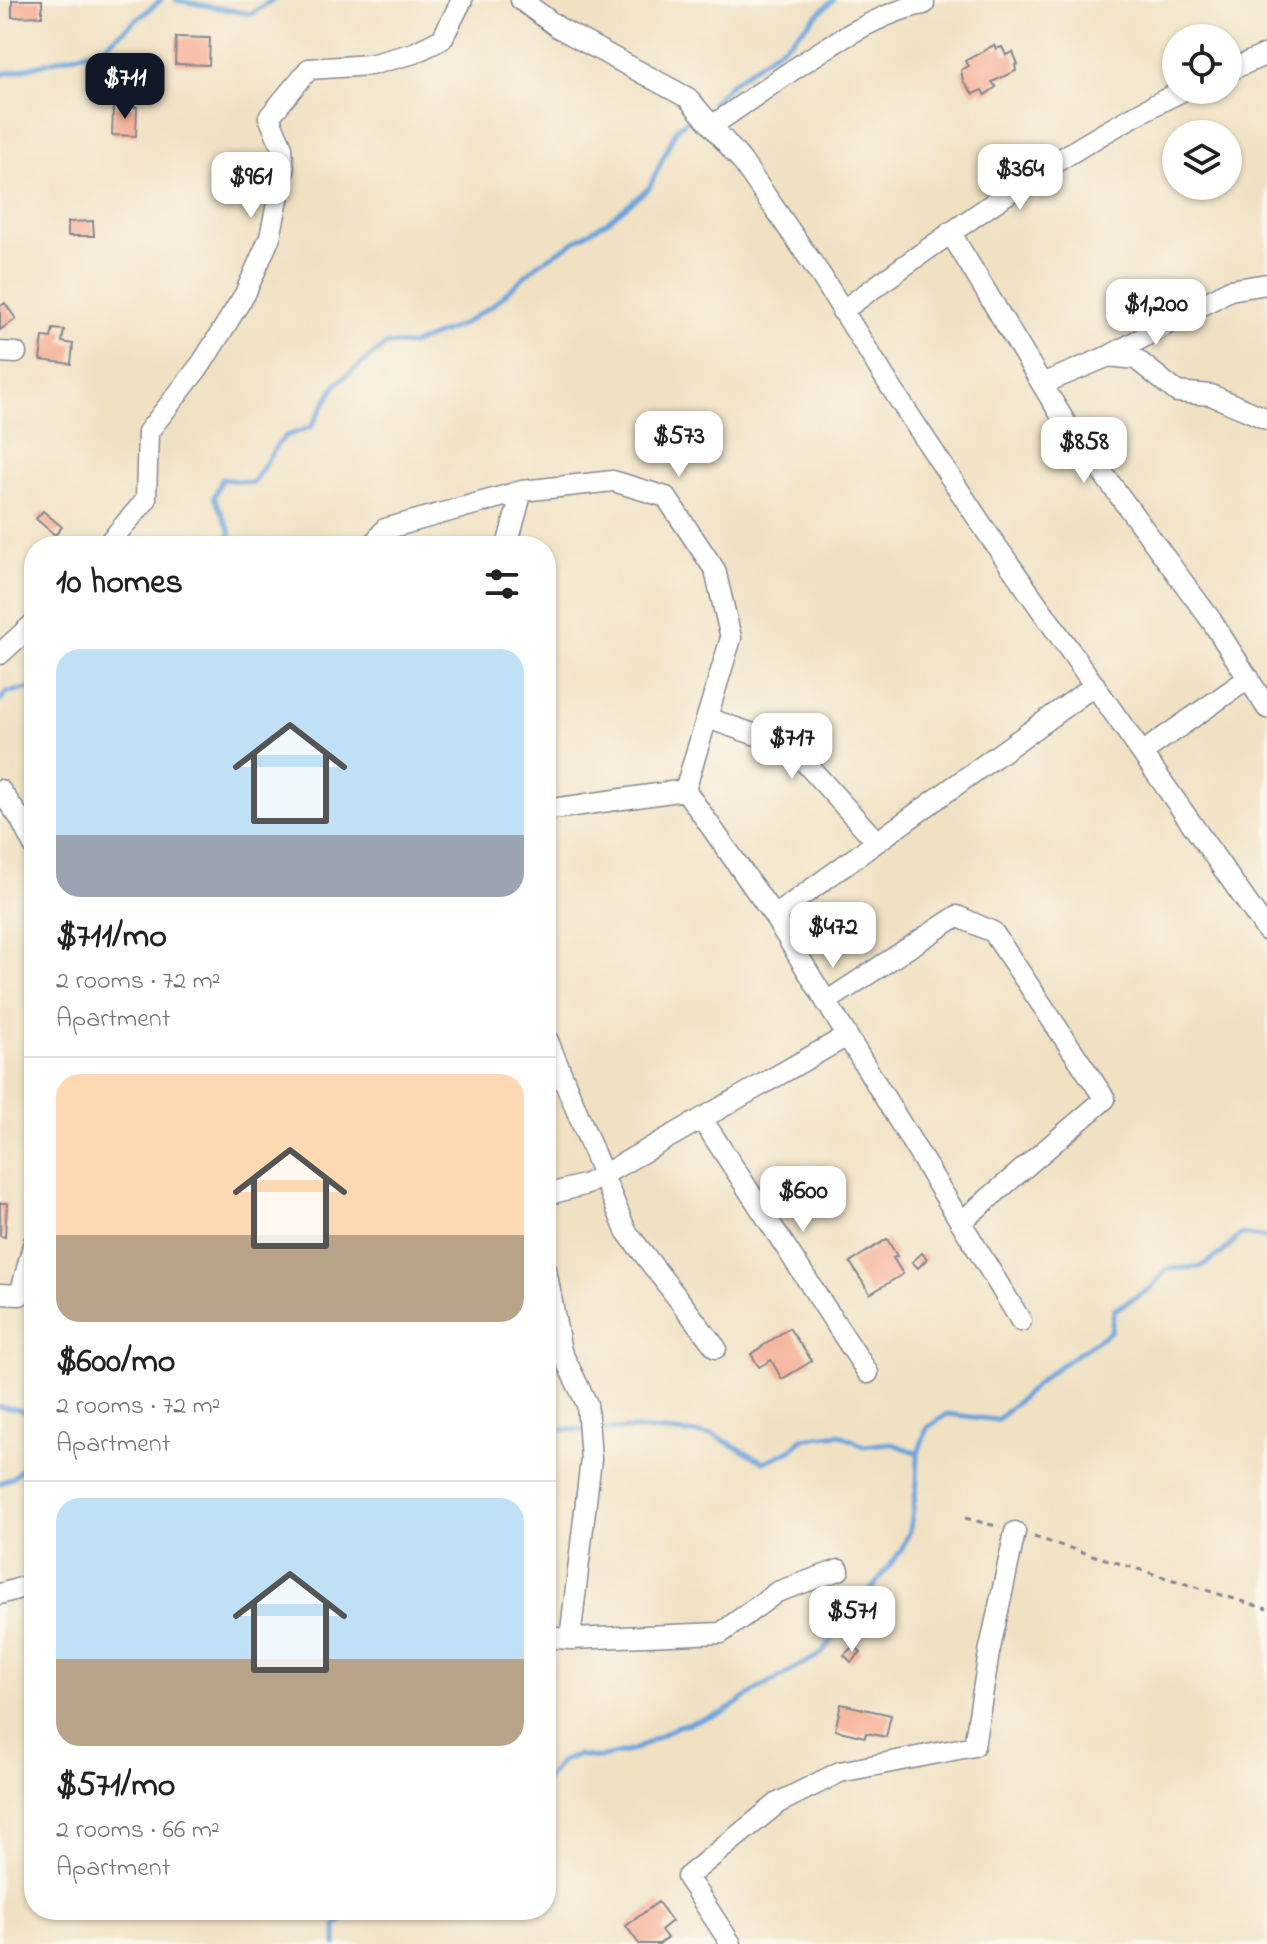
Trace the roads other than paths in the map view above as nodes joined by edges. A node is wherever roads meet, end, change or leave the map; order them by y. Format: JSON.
{"nodes":[{"id":1,"x":462,"y":0,"type":"edge"},
{"id":2,"x":521,"y":0,"type":"edge"},
{"id":3,"x":924,"y":4,"type":"dead end"},
{"id":4,"x":1267,"y":54,"type":"edge"},
{"id":5,"x":1242,"y":65,"type":"edge"},
{"id":6,"x":1162,"y":102,"type":"edge"},
{"id":7,"x":713,"y":125,"type":"junction"},
{"id":8,"x":950,"y":232,"type":"junction"},
{"id":9,"x":1267,"y":284,"type":"edge"},
{"id":10,"x":842,"y":311,"type":"junction"},
{"id":11,"x":1109,"y":356,"type":"junction"},
{"id":12,"x":1042,"y":384,"type":"junction"},
{"id":13,"x":1267,"y":419,"type":"edge"},
{"id":14,"x":522,"y":491,"type":"junction"},
{"id":15,"x":115,"y":536,"type":"edge"},
{"id":16,"x":380,"y":536,"type":"edge"},
{"id":17,"x":510,"y":536,"type":"edge"},
{"id":18,"x":24,"y":632,"type":"edge"},
{"id":19,"x":0,"y":654,"type":"edge"},
{"id":20,"x":1249,"y":678,"type":"junction"},
{"id":21,"x":1095,"y":685,"type":"junction"},
{"id":22,"x":1267,"y":708,"type":"edge"},
{"id":23,"x":707,"y":718,"type":"junction"},
{"id":24,"x":1143,"y":752,"type":"junction"},
{"id":25,"x":0,"y":790,"type":"edge"},
{"id":26,"x":685,"y":790,"type":"junction"},
{"id":27,"x":556,"y":809,"type":"edge"},
{"id":28,"x":24,"y":826,"type":"edge"},
{"id":29,"x":877,"y":842,"type":"junction"},
{"id":30,"x":774,"y":916,"type":"junction"},
{"id":31,"x":1267,"y":931,"type":"edge"},
{"id":32,"x":826,"y":1002,"type":"junction"},
{"id":33,"x":847,"y":1036,"type":"junction"},
{"id":34,"x":556,"y":1061,"type":"edge"},
{"id":35,"x":702,"y":1119,"type":"junction"},
{"id":36,"x":603,"y":1176,"type":"junction"},
{"id":37,"x":556,"y":1192,"type":"edge"},
{"id":38,"x":961,"y":1222,"type":"junction"},
{"id":39,"x":24,"y":1276,"type":"edge"},
{"id":40,"x":18,"y":1296,"type":"edge"},
{"id":41,"x":1021,"y":1321,"type":"dead end"},
{"id":42,"x":556,"y":1324,"type":"edge"},
{"id":43,"x":716,"y":1348,"type":"dead end"},
{"id":44,"x":868,"y":1373,"type":"dead end"},
{"id":45,"x":1015,"y":1532,"type":"road end"},
{"id":46,"x":839,"y":1570,"type":"dead end"},
{"id":47,"x":24,"y":1587,"type":"edge"},
{"id":48,"x":0,"y":1594,"type":"edge"},
{"id":49,"x":556,"y":1638,"type":"edge"},
{"id":50,"x":570,"y":1639,"type":"junction"},
{"id":51,"x":731,"y":1944,"type":"edge"}],
"edges":[{"from":1,"to":15,"type":"street"},
{"from":2,"to":7,"type":"street"},
{"from":3,"to":7,"type":"street"},
{"from":4,"to":5,"type":"street"},
{"from":6,"to":8,"type":"street"},
{"from":7,"to":10,"type":"street"},
{"from":8,"to":10,"type":"street"},
{"from":8,"to":12,"type":"street"},
{"from":9,"to":11,"type":"street"},
{"from":10,"to":21,"type":"street"},
{"from":11,"to":12,"type":"street"},
{"from":11,"to":13,"type":"street"},
{"from":12,"to":20,"type":"street"},
{"from":14,"to":16,"type":"street"},
{"from":14,"to":17,"type":"street"},
{"from":14,"to":23,"type":"street"},
{"from":18,"to":19,"type":"street"},
{"from":20,"to":22,"type":"street"},
{"from":20,"to":24,"type":"street"},
{"from":21,"to":24,"type":"street"},
{"from":21,"to":29,"type":"street"},
{"from":23,"to":26,"type":"street"},
{"from":23,"to":29,"type":"street"},
{"from":24,"to":31,"type":"street"},
{"from":25,"to":28,"type":"street"},
{"from":26,"to":27,"type":"street"},
{"from":26,"to":30,"type":"street"},
{"from":29,"to":30,"type":"street"},
{"from":30,"to":32,"type":"street"},
{"from":32,"to":33,"type":"street"},
{"from":32,"to":38,"type":"street"},
{"from":33,"to":35,"type":"street"},
{"from":33,"to":38,"type":"street"},
{"from":34,"to":36,"type":"street"},
{"from":35,"to":36,"type":"street"},
{"from":35,"to":44,"type":"street"},
{"from":36,"to":37,"type":"street"},
{"from":36,"to":43,"type":"street"},
{"from":38,"to":41,"type":"street"},
{"from":39,"to":40,"type":"street"},
{"from":42,"to":50,"type":"street"},
{"from":45,"to":51,"type":"street"},
{"from":46,"to":50,"type":"street"},
{"from":47,"to":48,"type":"street"},
{"from":49,"to":50,"type":"street"}]}
